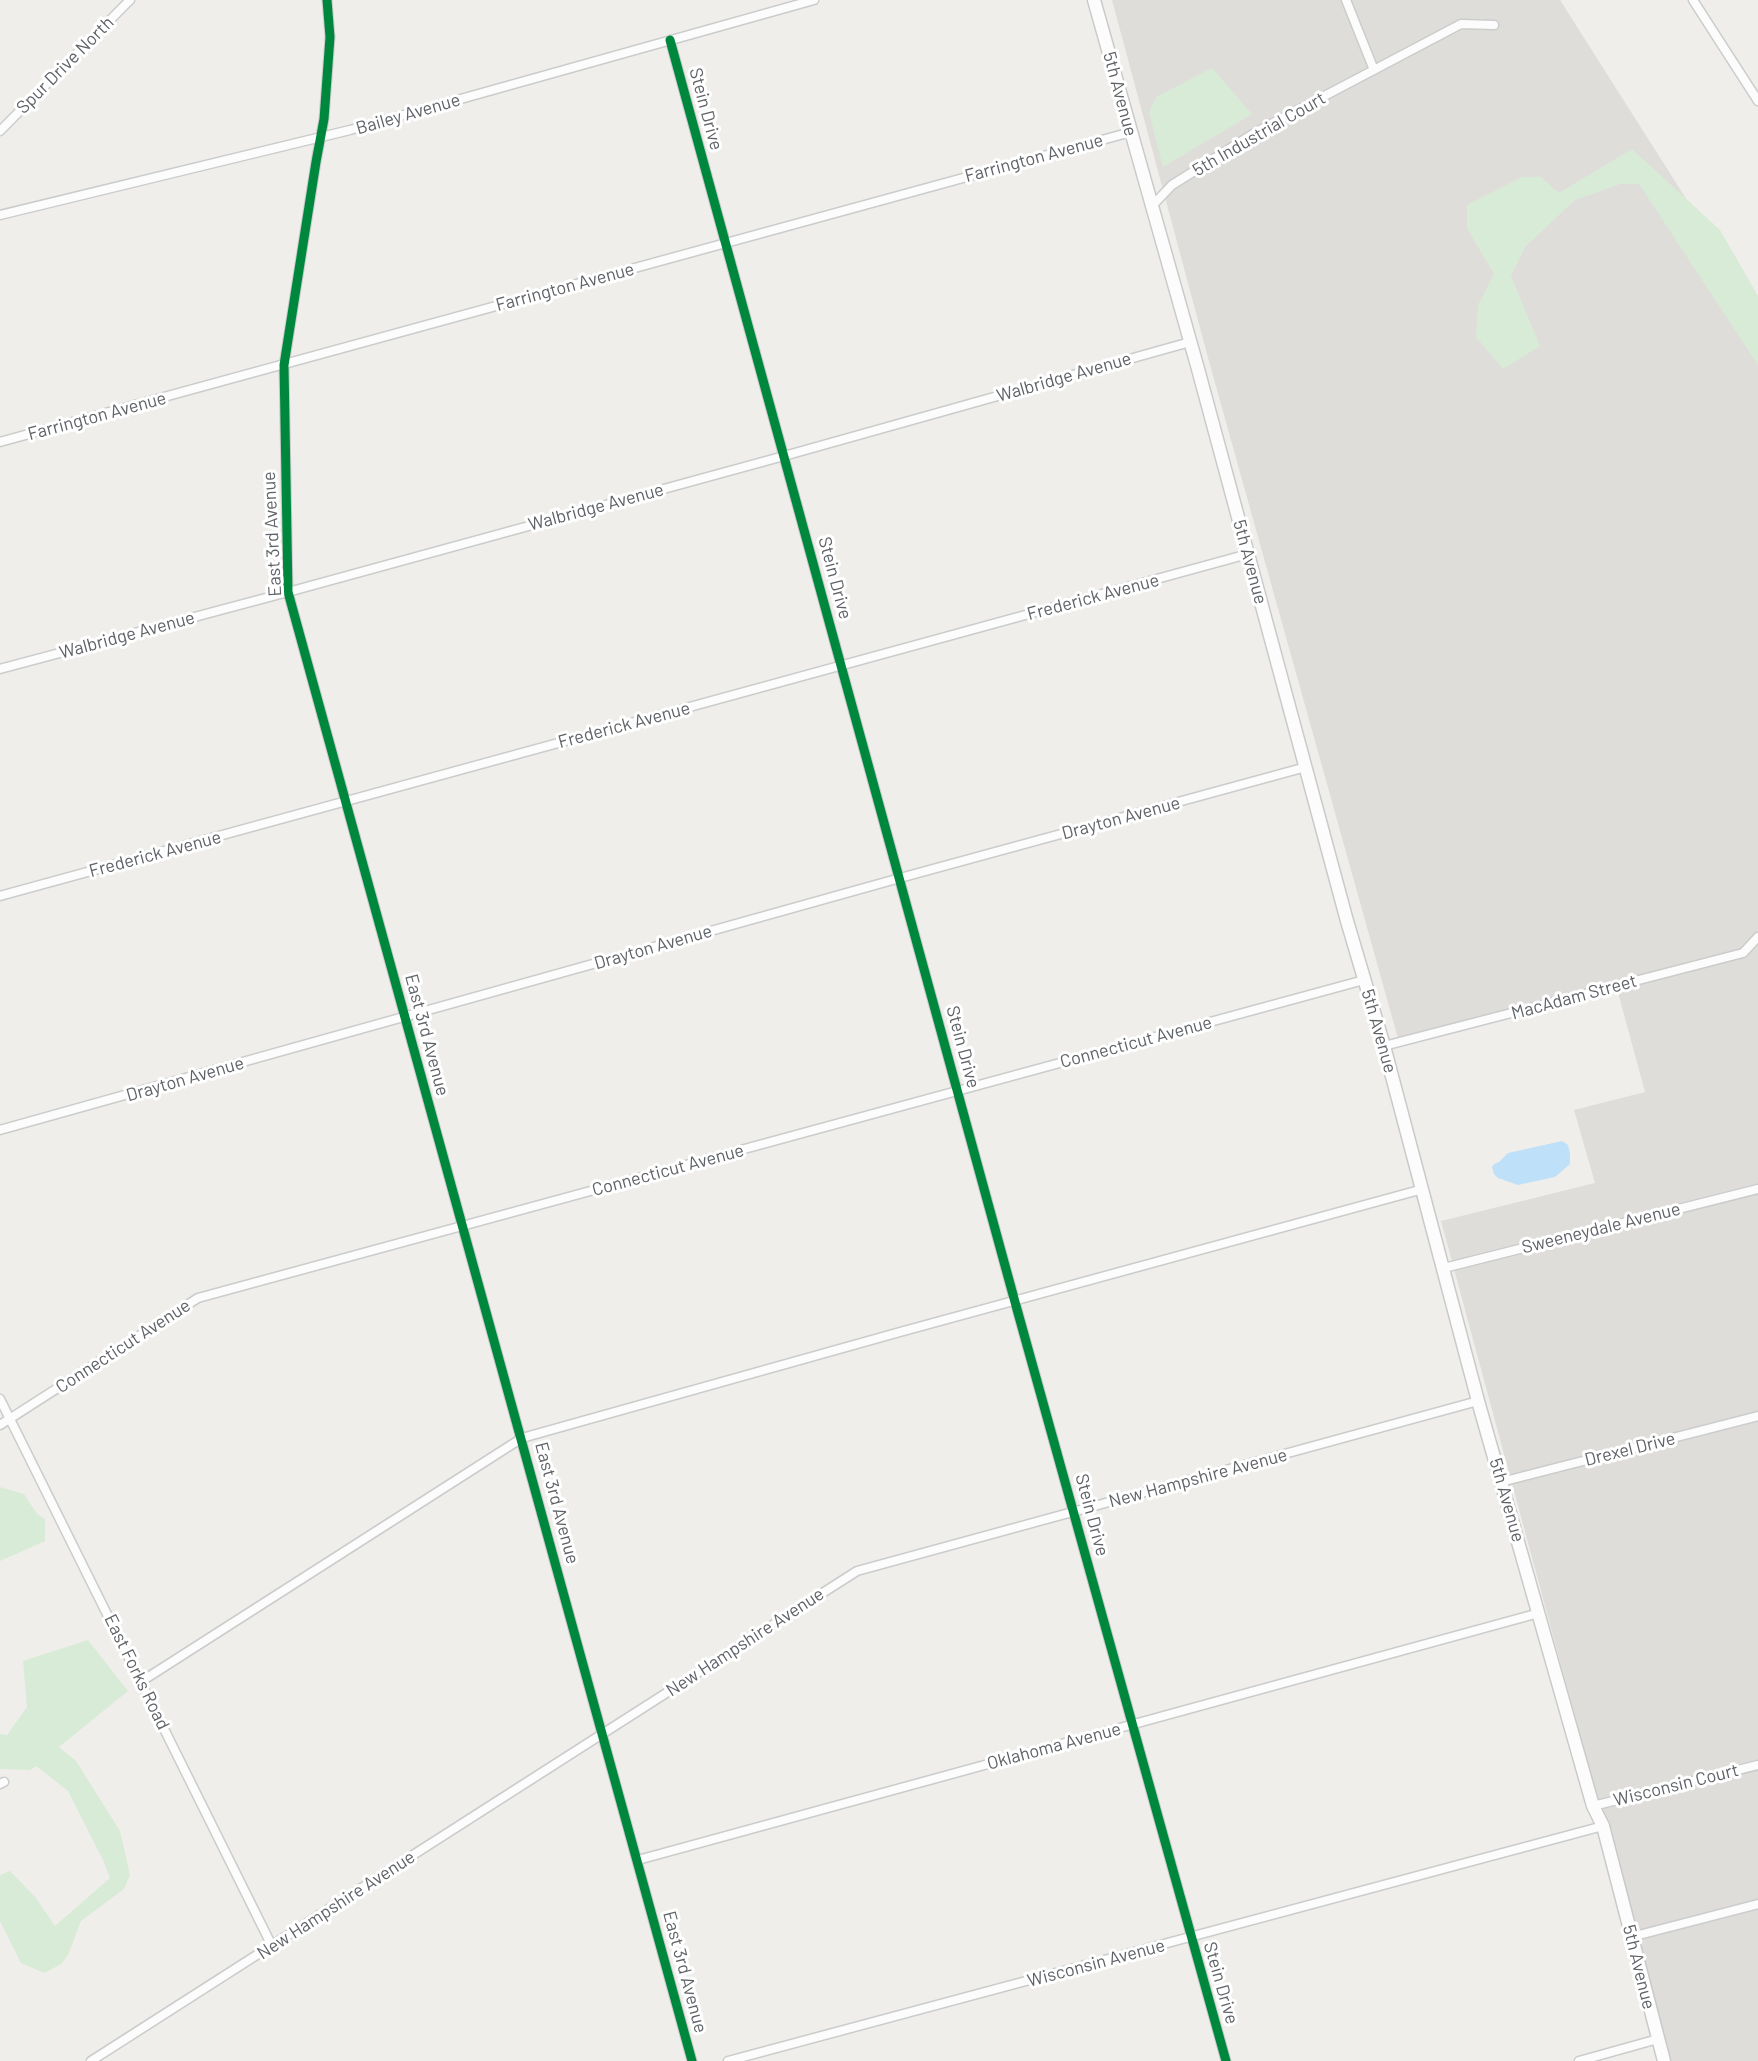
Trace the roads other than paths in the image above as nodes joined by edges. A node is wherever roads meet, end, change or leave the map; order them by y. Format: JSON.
{"nodes":[{"id":1,"x":130,"y":0,"type":"edge"},
{"id":2,"x":327,"y":0,"type":"edge"},
{"id":3,"x":813,"y":0,"type":"edge"},
{"id":4,"x":1094,"y":0,"type":"edge"},
{"id":5,"x":1346,"y":0,"type":"edge"},
{"id":6,"x":1693,"y":0,"type":"edge"},
{"id":7,"x":1494,"y":25,"type":"dead end"},
{"id":8,"x":670,"y":40,"type":"junction"},
{"id":9,"x":1374,"y":70,"type":"junction"},
{"id":10,"x":1758,"y":101,"type":"edge"},
{"id":11,"x":0,"y":131,"type":"edge"},
{"id":12,"x":1131,"y":132,"type":"junction"},
{"id":13,"x":321,"y":137,"type":"junction"},
{"id":14,"x":1151,"y":207,"type":"junction"},
{"id":15,"x":0,"y":215,"type":"edge"},
{"id":16,"x":724,"y":243,"type":"junction"},
{"id":17,"x":1190,"y":342,"type":"junction"},
{"id":18,"x":284,"y":365,"type":"junction"},
{"id":19,"x":0,"y":442,"type":"edge"},
{"id":20,"x":784,"y":456,"type":"junction"},
{"id":21,"x":1248,"y":554,"type":"junction"},
{"id":22,"x":288,"y":592,"type":"junction"},
{"id":23,"x":842,"y":666,"type":"junction"},
{"id":24,"x":0,"y":669,"type":"edge"},
{"id":25,"x":1306,"y":767,"type":"junction"},
{"id":26,"x":347,"y":802,"type":"junction"},
{"id":27,"x":900,"y":878,"type":"junction"},
{"id":28,"x":0,"y":896,"type":"edge"},
{"id":29,"x":1758,"y":937,"type":"edge"},
{"id":30,"x":1364,"y":980,"type":"junction"},
{"id":31,"x":404,"y":1017,"type":"junction"},
{"id":32,"x":1384,"y":1046,"type":"junction"},
{"id":33,"x":958,"y":1092,"type":"junction"},
{"id":34,"x":0,"y":1130,"type":"edge"},
{"id":35,"x":1758,"y":1189,"type":"edge"},
{"id":36,"x":1423,"y":1190,"type":"junction"},
{"id":37,"x":463,"y":1225,"type":"junction"},
{"id":38,"x":1444,"y":1268,"type":"junction"},
{"id":39,"x":1016,"y":1302,"type":"junction"},
{"id":40,"x":0,"y":1399,"type":"edge"},
{"id":41,"x":1478,"y":1401,"type":"junction"},
{"id":42,"x":1758,"y":1416,"type":"edge"},
{"id":43,"x":10,"y":1419,"type":"junction"},
{"id":44,"x":0,"y":1425,"type":"edge"},
{"id":45,"x":522,"y":1438,"type":"junction"},
{"id":46,"x":1502,"y":1482,"type":"junction"},
{"id":47,"x":1074,"y":1512,"type":"junction"},
{"id":48,"x":1539,"y":1613,"type":"junction"},
{"id":49,"x":142,"y":1681,"type":"junction"},
{"id":50,"x":1132,"y":1725,"type":"junction"},
{"id":51,"x":603,"y":1732,"type":"junction"},
{"id":52,"x":1758,"y":1765,"type":"edge"},
{"id":53,"x":1593,"y":1806,"type":"junction"},
{"id":54,"x":1603,"y":1826,"type":"junction"},
{"id":55,"x":638,"y":1860,"type":"junction"},
{"id":56,"x":1758,"y":1904,"type":"edge"},
{"id":57,"x":1631,"y":1937,"type":"junction"},
{"id":58,"x":1191,"y":1938,"type":"junction"},
{"id":59,"x":272,"y":1946,"type":"junction"},
{"id":60,"x":1658,"y":2039,"type":"junction"},
{"id":61,"x":91,"y":2061,"type":"edge"},
{"id":62,"x":692,"y":2061,"type":"edge"},
{"id":63,"x":728,"y":2061,"type":"edge"},
{"id":64,"x":1226,"y":2061,"type":"edge"},
{"id":65,"x":1579,"y":2061,"type":"edge"},
{"id":66,"x":1664,"y":2061,"type":"edge"}],
"edges":[{"from":1,"to":11,"type":"street","name":"Spur Drive North"},
{"from":2,"to":13,"type":"street","name":"East 3rd Avenue"},
{"from":3,"to":8,"type":"street","name":"Bailey Avenue"},
{"from":4,"to":12,"type":"main road","name":"5th Avenue"},
{"from":5,"to":9,"type":"street"},
{"from":6,"to":10,"type":"street"},
{"from":7,"to":9,"type":"street","name":"5th Industrial Court"},
{"from":8,"to":13,"type":"street","name":"Bailey Avenue"},
{"from":8,"to":16,"type":"street","name":"Stein Drive"},
{"from":9,"to":14,"type":"street","name":"5th Industrial Court"},
{"from":12,"to":14,"type":"main road","name":"5th Avenue"},
{"from":12,"to":16,"type":"street","name":"Farrington Avenue"},
{"from":13,"to":15,"type":"street","name":"Bailey Avenue"},
{"from":13,"to":18,"type":"street","name":"East 3rd Avenue"},
{"from":14,"to":17,"type":"main road","name":"5th Avenue"},
{"from":16,"to":18,"type":"street","name":"Farrington Avenue"},
{"from":16,"to":20,"type":"street","name":"Stein Drive"},
{"from":17,"to":20,"type":"street","name":"Walbridge Avenue"},
{"from":17,"to":21,"type":"main road","name":"5th Avenue"},
{"from":18,"to":19,"type":"street","name":"Farrington Avenue"},
{"from":18,"to":22,"type":"street","name":"East 3rd Avenue"},
{"from":20,"to":22,"type":"street","name":"Walbridge Avenue"},
{"from":20,"to":23,"type":"street","name":"Stein Drive"},
{"from":21,"to":23,"type":"street","name":"Frederick Avenue"},
{"from":21,"to":25,"type":"main road","name":"5th Avenue"},
{"from":22,"to":24,"type":"street","name":"Walbridge Avenue"},
{"from":22,"to":26,"type":"street","name":"East 3rd Avenue"},
{"from":23,"to":26,"type":"street","name":"Frederick Avenue"},
{"from":23,"to":27,"type":"street","name":"Stein Drive"},
{"from":25,"to":27,"type":"street","name":"Drayton Avenue"},
{"from":25,"to":30,"type":"main road","name":"5th Avenue"},
{"from":26,"to":28,"type":"street","name":"Frederick Avenue"},
{"from":26,"to":31,"type":"street","name":"East 3rd Avenue"},
{"from":27,"to":31,"type":"street","name":"Drayton Avenue"},
{"from":27,"to":33,"type":"street","name":"Stein Drive"},
{"from":29,"to":32,"type":"street","name":"MacAdam Street"},
{"from":30,"to":32,"type":"main road","name":"5th Avenue"},
{"from":30,"to":33,"type":"street","name":"Connecticut Avenue"},
{"from":31,"to":34,"type":"street","name":"Drayton Avenue"},
{"from":31,"to":37,"type":"street","name":"East 3rd Avenue"},
{"from":32,"to":36,"type":"main road","name":"5th Avenue"},
{"from":33,"to":37,"type":"street","name":"Connecticut Avenue"},
{"from":33,"to":39,"type":"street","name":"Stein Drive"},
{"from":35,"to":38,"type":"street","name":"Sweeneydale Avenue"},
{"from":36,"to":38,"type":"main road","name":"5th Avenue"},
{"from":36,"to":39,"type":"street"},
{"from":37,"to":43,"type":"street","name":"Connecticut Avenue"},
{"from":37,"to":45,"type":"street","name":"East 3rd Avenue"},
{"from":38,"to":41,"type":"main road","name":"5th Avenue"},
{"from":39,"to":45,"type":"street"},
{"from":39,"to":47,"type":"street","name":"Stein Drive"},
{"from":40,"to":43,"type":"street","name":"East Forks Road"},
{"from":41,"to":46,"type":"main road","name":"5th Avenue"},
{"from":41,"to":47,"type":"street","name":"New Hampshire Avenue"},
{"from":42,"to":46,"type":"street","name":"Drexel Drive"},
{"from":43,"to":44,"type":"street","name":"Connecticut Avenue"},
{"from":43,"to":49,"type":"street","name":"East Forks Road"},
{"from":45,"to":49,"type":"street"},
{"from":45,"to":51,"type":"street","name":"East 3rd Avenue"},
{"from":46,"to":48,"type":"main road","name":"5th Avenue"},
{"from":47,"to":50,"type":"street","name":"Stein Drive"},
{"from":47,"to":51,"type":"street","name":"New Hampshire Avenue"},
{"from":48,"to":50,"type":"street","name":"Oklahoma Avenue"},
{"from":48,"to":53,"type":"main road","name":"5th Avenue"},
{"from":49,"to":59,"type":"street","name":"East Forks Road"},
{"from":50,"to":55,"type":"street","name":"Oklahoma Avenue"},
{"from":50,"to":58,"type":"street","name":"Stein Drive"},
{"from":51,"to":55,"type":"street","name":"East 3rd Avenue"},
{"from":51,"to":59,"type":"street","name":"New Hampshire Avenue"},
{"from":52,"to":53,"type":"street","name":"Wisconsin Court"},
{"from":53,"to":54,"type":"main road","name":"5th Avenue"},
{"from":54,"to":57,"type":"main road","name":"5th Avenue"},
{"from":54,"to":58,"type":"street","name":"Wisconsin Avenue"},
{"from":55,"to":62,"type":"street","name":"East 3rd Avenue"},
{"from":56,"to":57,"type":"street"},
{"from":57,"to":60,"type":"main road","name":"5th Avenue"},
{"from":58,"to":63,"type":"street","name":"Wisconsin Avenue"},
{"from":58,"to":64,"type":"street","name":"Stein Drive"},
{"from":59,"to":61,"type":"street","name":"New Hampshire Avenue"},
{"from":60,"to":65,"type":"street"},
{"from":60,"to":66,"type":"main road","name":"5th Avenue"}]}
